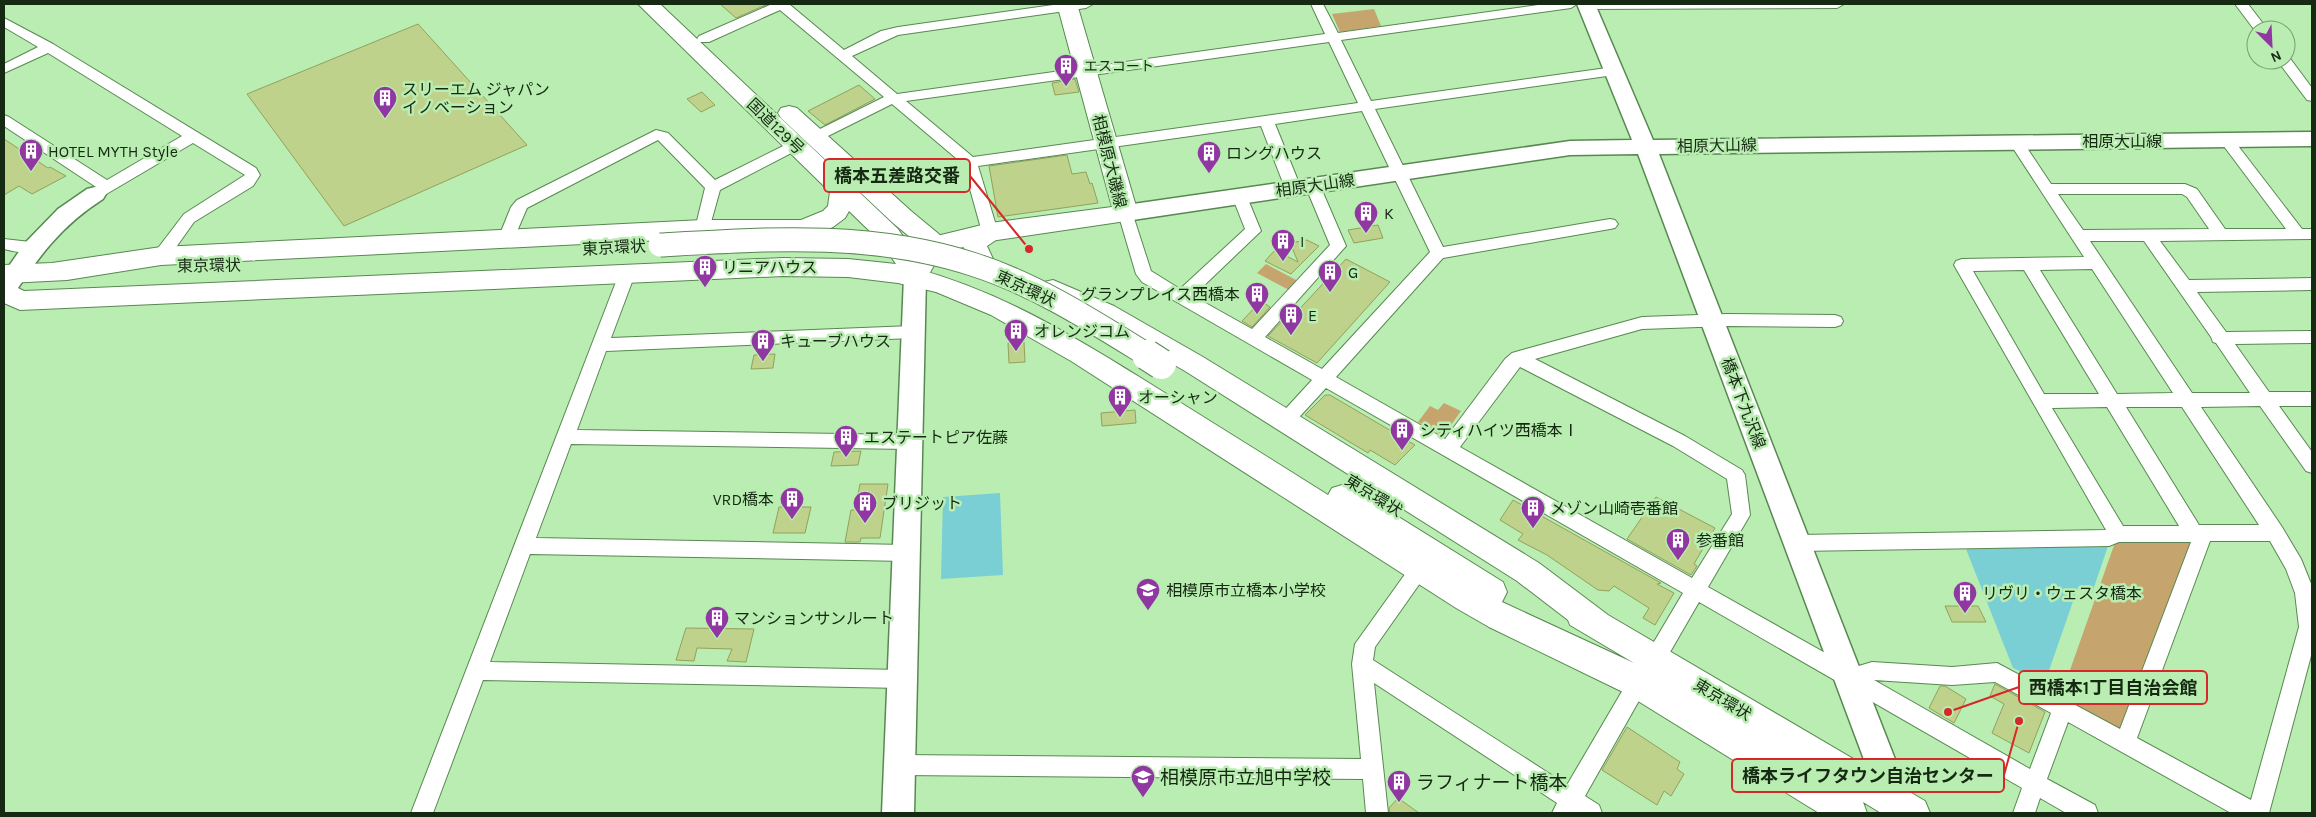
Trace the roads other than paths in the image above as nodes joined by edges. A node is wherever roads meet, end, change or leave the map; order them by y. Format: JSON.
{"nodes":[{"id":1,"x":648,"y":4,"type":"edge"},
{"id":2,"x":666,"y":4,"type":"edge"},
{"id":3,"x":781,"y":4,"type":"edge"},
{"id":4,"x":1073,"y":4,"type":"edge"},
{"id":5,"x":1317,"y":4,"type":"edge"},
{"id":6,"x":1581,"y":4,"type":"edge"},
{"id":7,"x":1837,"y":4,"type":"edge"},
{"id":8,"x":2241,"y":4,"type":"edge"},
{"id":9,"x":2253,"y":20,"type":"edge"},
{"id":10,"x":4,"y":22,"type":"edge"},
{"id":11,"x":1333,"y":37,"type":"junction"},
{"id":12,"x":704,"y":39,"type":"junction"},
{"id":13,"x":48,"y":46,"type":"junction"},
{"id":14,"x":842,"y":56,"type":"junction"},
{"id":15,"x":4,"y":69,"type":"edge"},
{"id":16,"x":2292,"y":70,"type":"edge"},
{"id":17,"x":1614,"y":71,"type":"junction"},
{"id":18,"x":1086,"y":72,"type":"junction"},
{"id":19,"x":2312,"y":97,"type":"edge"},
{"id":20,"x":892,"y":98,"type":"junction"},
{"id":21,"x":1368,"y":106,"type":"junction"},
{"id":22,"x":4,"y":120,"type":"edge"},
{"id":23,"x":1266,"y":120,"type":"junction"},
{"id":24,"x":193,"y":136,"type":"junction"},
{"id":25,"x":2312,"y":139,"type":"edge"},
{"id":26,"x":2228,"y":140,"type":"junction"},
{"id":27,"x":805,"y":141,"type":"junction"},
{"id":28,"x":1106,"y":142,"type":"junction"},
{"id":29,"x":2016,"y":142,"type":"junction"},
{"id":30,"x":1645,"y":146,"type":"junction"},
{"id":31,"x":970,"y":162,"type":"junction"},
{"id":32,"x":1399,"y":172,"type":"junction"},
{"id":33,"x":1303,"y":186,"type":"junction"},
{"id":34,"x":713,"y":187,"type":"junction"},
{"id":35,"x":842,"y":189,"type":"junction"},
{"id":36,"x":2047,"y":189,"type":"junction"},
{"id":37,"x":101,"y":190,"type":"junction"},
{"id":38,"x":1240,"y":196,"type":"junction"},
{"id":39,"x":1126,"y":213,"type":"junction"},
{"id":40,"x":1610,"y":224,"type":"dead end"},
{"id":41,"x":895,"y":226,"type":"junction"},
{"id":42,"x":703,"y":229,"type":"junction"},
{"id":43,"x":801,"y":229,"type":"junction"},
{"id":44,"x":990,"y":232,"type":"junction"},
{"id":45,"x":2220,"y":234,"type":"junction"},
{"id":46,"x":2305,"y":234,"type":"edge"},
{"id":47,"x":2148,"y":235,"type":"junction"},
{"id":48,"x":2077,"y":236,"type":"junction"},
{"id":49,"x":506,"y":239,"type":"junction"},
{"id":50,"x":925,"y":243,"type":"junction"},
{"id":51,"x":4,"y":244,"type":"edge"},
{"id":52,"x":34,"y":247,"type":"junction"},
{"id":53,"x":658,"y":251,"type":"junction"},
{"id":54,"x":1438,"y":253,"type":"junction"},
{"id":55,"x":161,"y":256,"type":"junction"},
{"id":56,"x":981,"y":259,"type":"junction"},
{"id":57,"x":2096,"y":263,"type":"junction"},
{"id":58,"x":2028,"y":264,"type":"junction"},
{"id":59,"x":50,"y":272,"type":"junction"},
{"id":60,"x":627,"y":274,"type":"junction"},
{"id":61,"x":914,"y":277,"type":"junction"},
{"id":62,"x":7,"y":282,"type":"edge"},
{"id":63,"x":2312,"y":284,"type":"edge"},
{"id":64,"x":2183,"y":286,"type":"junction"},
{"id":65,"x":1180,"y":297,"type":"junction"},
{"id":66,"x":1712,"y":320,"type":"junction"},
{"id":67,"x":1835,"y":321,"type":"dead end"},
{"id":68,"x":912,"y":332,"type":"junction"},
{"id":69,"x":2312,"y":337,"type":"edge"},
{"id":70,"x":1254,"y":338,"type":"junction"},
{"id":71,"x":2220,"y":338,"type":"junction"},
{"id":72,"x":600,"y":345,"type":"junction"},
{"id":73,"x":1518,"y":358,"type":"junction"},
{"id":74,"x":1155,"y":370,"type":"junction"},
{"id":75,"x":1324,"y":380,"type":"junction"},
{"id":76,"x":2264,"y":399,"type":"junction"},
{"id":77,"x":2312,"y":399,"type":"edge"},
{"id":78,"x":2187,"y":400,"type":"junction"},
{"id":79,"x":2039,"y":401,"type":"junction"},
{"id":80,"x":2112,"y":401,"type":"junction"},
{"id":81,"x":1285,"y":421,"type":"junction"},
{"id":82,"x":565,"y":437,"type":"junction"},
{"id":83,"x":908,"y":442,"type":"junction"},
{"id":84,"x":1447,"y":450,"type":"junction"},
{"id":85,"x":2312,"y":466,"type":"edge"},
{"id":86,"x":2275,"y":533,"type":"junction"},
{"id":87,"x":2118,"y":534,"type":"junction"},
{"id":88,"x":2198,"y":534,"type":"junction"},
{"id":89,"x":1798,"y":544,"type":"junction"},
{"id":90,"x":524,"y":546,"type":"junction"},
{"id":91,"x":906,"y":553,"type":"junction"},
{"id":92,"x":1420,"y":569,"type":"junction"},
{"id":93,"x":1694,"y":591,"type":"junction"},
{"id":94,"x":2309,"y":594,"type":"edge"},
{"id":95,"x":1597,"y":624,"type":"junction"},
{"id":96,"x":1362,"y":664,"type":"junction"},
{"id":97,"x":476,"y":671,"type":"junction"},
{"id":98,"x":1646,"y":671,"type":"junction"},
{"id":99,"x":1850,"y":678,"type":"junction"},
{"id":100,"x":902,"y":679,"type":"junction"},
{"id":101,"x":2062,"y":710,"type":"junction"},
{"id":102,"x":2125,"y":742,"type":"junction"},
{"id":103,"x":900,"y":765,"type":"junction"},
{"id":104,"x":1372,"y":769,"type":"junction"},
{"id":105,"x":2035,"y":783,"type":"junction"},
{"id":106,"x":1567,"y":806,"type":"edge"},
{"id":107,"x":1903,"y":810,"type":"edge"},
{"id":108,"x":422,"y":813,"type":"edge"},
{"id":109,"x":898,"y":813,"type":"edge"},
{"id":110,"x":1377,"y":813,"type":"edge"},
{"id":111,"x":1591,"y":813,"type":"edge"},
{"id":112,"x":1850,"y":813,"type":"edge"},
{"id":113,"x":2024,"y":813,"type":"edge"},
{"id":114,"x":2087,"y":813,"type":"edge"},
{"id":115,"x":2252,"y":813,"type":"edge"},
{"id":116,"x":2258,"y":813,"type":"edge"}],
"edges":[{"from":1,"to":27,"type":"main road","name":"国道129号"},
{"from":2,"to":12,"type":"main road","name":"国道129号"},
{"from":3,"to":12,"type":"street"},
{"from":3,"to":14,"type":"street"},
{"from":4,"to":14,"type":"street"},
{"from":4,"to":18,"type":"main road","name":"相模原大磯線"},
{"from":5,"to":11,"type":"street"},
{"from":6,"to":7,"type":"street"},
{"from":6,"to":11,"type":"street"},
{"from":6,"to":17,"type":"street","name":"橋本下九沢線"},
{"from":8,"to":9,"type":"street"},
{"from":10,"to":13,"type":"street"},
{"from":11,"to":18,"type":"street"},
{"from":11,"to":21,"type":"street"},
{"from":12,"to":27,"type":"main road","name":"国道129号"},
{"from":13,"to":15,"type":"street"},
{"from":13,"to":24,"type":"street"},
{"from":14,"to":20,"type":"street"},
{"from":16,"to":19,"type":"street"},
{"from":17,"to":21,"type":"street"},
{"from":17,"to":30,"type":"street","name":"橋本下九沢線"},
{"from":18,"to":20,"type":"street"},
{"from":18,"to":28,"type":"main road","name":"相模原大磯線"},
{"from":20,"to":27,"type":"street"},
{"from":20,"to":31,"type":"street"},
{"from":21,"to":23,"type":"street"},
{"from":21,"to":32,"type":"street"},
{"from":22,"to":37,"type":"street"},
{"from":23,"to":28,"type":"street"},
{"from":23,"to":33,"type":"street"},
{"from":24,"to":37,"type":"street"},
{"from":24,"to":55,"type":"street"},
{"from":25,"to":26,"type":"street","name":"相原大山線"},
{"from":26,"to":29,"type":"street","name":"相原大山線"},
{"from":26,"to":46,"type":"street"},
{"from":27,"to":34,"type":"street"},
{"from":27,"to":35,"type":"main road","name":"国道129号"},
{"from":27,"to":41,"type":"main road","name":"国道129号"},
{"from":28,"to":31,"type":"street"},
{"from":28,"to":39,"type":"main road","name":"相模原大磯線"},
{"from":29,"to":30,"type":"street","name":"相原大山線"},
{"from":29,"to":36,"type":"street"},
{"from":30,"to":32,"type":"street","name":"相原大山線"},
{"from":30,"to":66,"type":"street","name":"橋本下九沢線"},
{"from":31,"to":44,"type":"street"},
{"from":32,"to":33,"type":"street","name":"相原大山線"},
{"from":32,"to":54,"type":"street"},
{"from":33,"to":38,"type":"street","name":"相原大山線"},
{"from":33,"to":70,"type":"street"},
{"from":34,"to":42,"type":"street"},
{"from":34,"to":49,"type":"street"},
{"from":35,"to":41,"type":"main road","name":"国道129号"},
{"from":35,"to":43,"type":"main road"},
{"from":36,"to":45,"type":"street"},
{"from":36,"to":48,"type":"street"},
{"from":37,"to":52,"type":"street"},
{"from":38,"to":39,"type":"street","name":"相原大山線"},
{"from":38,"to":65,"type":"street"},
{"from":39,"to":44,"type":"main road","name":"相模原大磯線"},
{"from":39,"to":65,"type":"street"},
{"from":40,"to":54,"type":"street"},
{"from":41,"to":43,"type":"main road"},
{"from":41,"to":50,"type":"main road"},
{"from":41,"to":61,"type":"main road","name":"国道129号"},
{"from":42,"to":43,"type":"main road"},
{"from":42,"to":49,"type":"main road"},
{"from":44,"to":50,"type":"main road","name":"相模原大磯線"},
{"from":44,"to":56,"type":"main road"},
{"from":45,"to":46,"type":"street"},
{"from":45,"to":47,"type":"street"},
{"from":47,"to":48,"type":"street"},
{"from":47,"to":64,"type":"street"},
{"from":48,"to":57,"type":"street"},
{"from":49,"to":55,"type":"main road"},
{"from":50,"to":56,"type":"main road"},
{"from":50,"to":61,"type":"main road","name":"相模原大磯線"},
{"from":51,"to":52,"type":"street"},
{"from":52,"to":62,"type":"street"},
{"from":53,"to":59,"type":"main road","name":"東京環状"},
{"from":53,"to":62,"type":"main road","name":"東京環状"},
{"from":53,"to":74,"type":"main road","name":"東京環状"},
{"from":54,"to":75,"type":"street"},
{"from":55,"to":59,"type":"main road"},
{"from":56,"to":81,"type":"main road"},
{"from":57,"to":58,"type":"street"},
{"from":57,"to":78,"type":"street"},
{"from":58,"to":79,"type":"street"},
{"from":58,"to":80,"type":"street"},
{"from":59,"to":62,"type":"main road","name":"東京環状"},
{"from":60,"to":61,"type":"main road"},
{"from":60,"to":62,"type":"main road"},
{"from":60,"to":72,"type":"street"},
{"from":61,"to":68,"type":"street"},
{"from":61,"to":92,"type":"main road"},
{"from":63,"to":64,"type":"street"},
{"from":64,"to":71,"type":"street"},
{"from":65,"to":70,"type":"street"},
{"from":66,"to":67,"type":"street"},
{"from":66,"to":73,"type":"street"},
{"from":66,"to":89,"type":"street","name":"橋本下九沢線"},
{"from":68,"to":72,"type":"street"},
{"from":68,"to":83,"type":"street"},
{"from":69,"to":71,"type":"street"},
{"from":70,"to":75,"type":"street"},
{"from":71,"to":76,"type":"street"},
{"from":72,"to":82,"type":"street"},
{"from":73,"to":84,"type":"street"},
{"from":73,"to":93,"type":"street"},
{"from":74,"to":95,"type":"main road","name":"東京環状"},
{"from":74,"to":98,"type":"main road","name":"東京環状"},
{"from":75,"to":81,"type":"street"},
{"from":75,"to":84,"type":"street"},
{"from":76,"to":77,"type":"street"},
{"from":76,"to":78,"type":"street"},
{"from":76,"to":85,"type":"street"},
{"from":78,"to":80,"type":"street"},
{"from":78,"to":86,"type":"street"},
{"from":79,"to":80,"type":"street"},
{"from":79,"to":87,"type":"street"},
{"from":80,"to":88,"type":"street"},
{"from":81,"to":95,"type":"main road"},
{"from":82,"to":83,"type":"street"},
{"from":82,"to":90,"type":"street"},
{"from":83,"to":91,"type":"street"},
{"from":84,"to":93,"type":"street"},
{"from":86,"to":88,"type":"street"},
{"from":86,"to":94,"type":"street"},
{"from":87,"to":88,"type":"street"},
{"from":87,"to":89,"type":"street"},
{"from":88,"to":102,"type":"street"},
{"from":89,"to":99,"type":"street","name":"橋本下九沢線"},
{"from":90,"to":91,"type":"street"},
{"from":90,"to":97,"type":"street"},
{"from":91,"to":100,"type":"street"},
{"from":92,"to":96,"type":"street"},
{"from":92,"to":98,"type":"main road"},
{"from":93,"to":98,"type":"street"},
{"from":93,"to":99,"type":"street"},
{"from":94,"to":116,"type":"street"},
{"from":95,"to":98,"type":"main road","name":"東京環状"},
{"from":96,"to":104,"type":"street"},
{"from":96,"to":106,"type":"street"},
{"from":97,"to":100,"type":"street"},
{"from":97,"to":108,"type":"street"},
{"from":98,"to":106,"type":"street"},
{"from":98,"to":107,"type":"main road","name":"東京環状"},
{"from":98,"to":112,"type":"main road","name":"東京環状"},
{"from":99,"to":101,"type":"street"},
{"from":99,"to":105,"type":"street"},
{"from":99,"to":107,"type":"street","name":"橋本下九沢線"},
{"from":100,"to":103,"type":"street"},
{"from":101,"to":102,"type":"street"},
{"from":101,"to":105,"type":"street"},
{"from":102,"to":115,"type":"street"},
{"from":103,"to":104,"type":"street"},
{"from":103,"to":109,"type":"street"},
{"from":104,"to":110,"type":"street"},
{"from":105,"to":113,"type":"street"},
{"from":105,"to":114,"type":"street"},
{"from":106,"to":111,"type":"street"}]}
